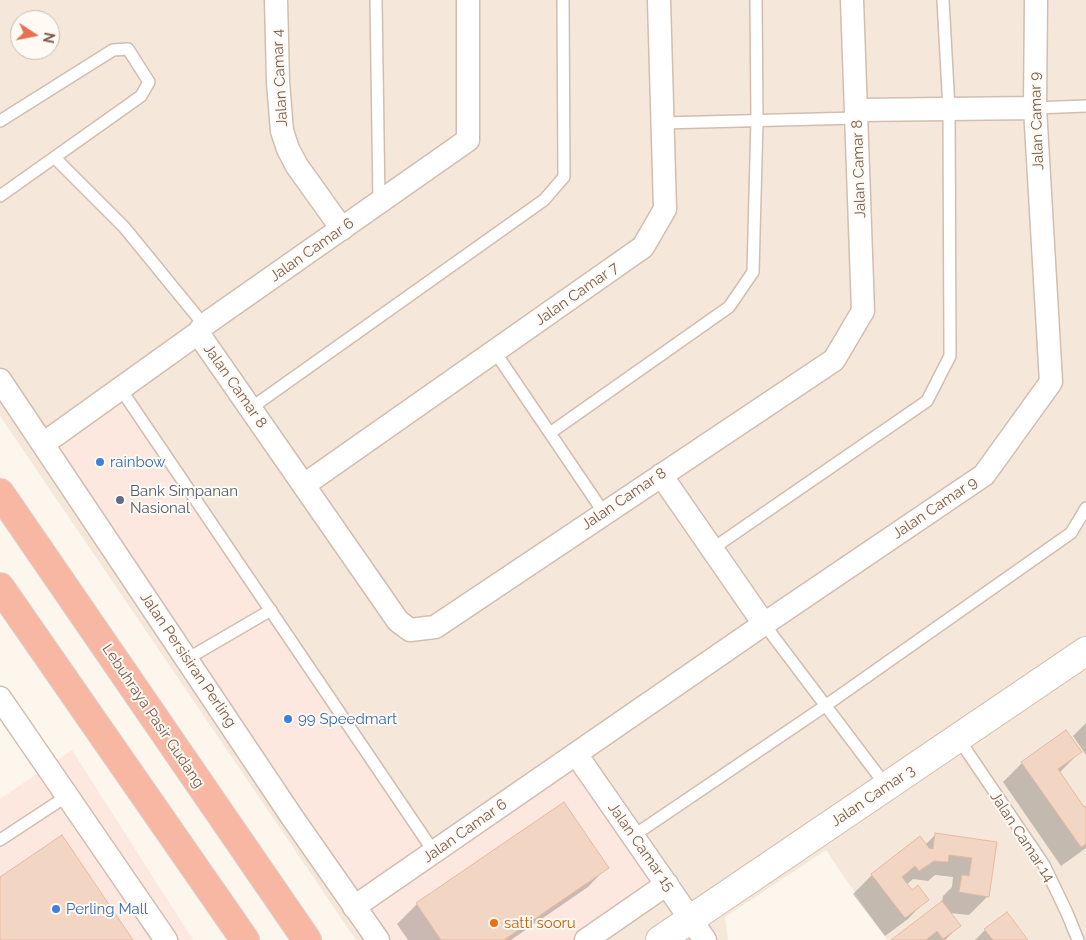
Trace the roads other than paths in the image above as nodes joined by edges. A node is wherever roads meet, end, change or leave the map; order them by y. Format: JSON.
{"nodes":[{"id":1,"x":276,"y":0,"type":"edge"},
{"id":2,"x":376,"y":0,"type":"edge"},
{"id":3,"x":468,"y":0,"type":"edge"},
{"id":4,"x":563,"y":0,"type":"edge"},
{"id":5,"x":659,"y":0,"type":"edge"},
{"id":6,"x":756,"y":0,"type":"edge"},
{"id":7,"x":852,"y":0,"type":"edge"},
{"id":8,"x":943,"y":0,"type":"edge"},
{"id":9,"x":1036,"y":0,"type":"edge"},
{"id":10,"x":1086,"y":106,"type":"edge"},
{"id":11,"x":1035,"y":108,"type":"junction"},
{"id":12,"x":949,"y":109,"type":"junction"},
{"id":13,"x":857,"y":114,"type":"junction"},
{"id":14,"x":757,"y":120,"type":"junction"},
{"id":15,"x":0,"y":121,"type":"edge"},
{"id":16,"x":662,"y":123,"type":"junction"},
{"id":17,"x":55,"y":158,"type":"junction"},
{"id":18,"x":0,"y":196,"type":"edge"},
{"id":19,"x":379,"y":202,"type":"junction"},
{"id":20,"x":342,"y":229,"type":"junction"},
{"id":21,"x":201,"y":329,"type":"junction"},
{"id":22,"x":495,"y":352,"type":"junction"},
{"id":23,"x":0,"y":380,"type":"edge"},
{"id":24,"x":120,"y":388,"type":"junction"},
{"id":25,"x":251,"y":408,"type":"junction"},
{"id":26,"x":550,"y":433,"type":"junction"},
{"id":27,"x":43,"y":444,"type":"junction"},
{"id":28,"x":661,"y":475,"type":"junction"},
{"id":29,"x":304,"y":485,"type":"junction"},
{"id":30,"x":0,"y":493,"type":"edge"},
{"id":31,"x":1086,"y":508,"type":"edge"},
{"id":32,"x":604,"y":513,"type":"junction"},
{"id":33,"x":712,"y":549,"type":"junction"},
{"id":34,"x":0,"y":587,"type":"edge"},
{"id":35,"x":271,"y":610,"type":"junction"},
{"id":36,"x":764,"y":624,"type":"junction"},
{"id":37,"x":1086,"y":651,"type":"edge"},
{"id":38,"x":187,"y":659,"type":"junction"},
{"id":39,"x":0,"y":698,"type":"edge"},
{"id":40,"x":825,"y":706,"type":"junction"},
{"id":41,"x":958,"y":738,"type":"junction"},
{"id":42,"x":576,"y":754,"type":"junction"},
{"id":43,"x":887,"y":787,"type":"junction"},
{"id":44,"x":67,"y":796,"type":"junction"},
{"id":45,"x":633,"y":836,"type":"junction"},
{"id":46,"x":0,"y":840,"type":"edge"},
{"id":47,"x":434,"y":852,"type":"junction"},
{"id":48,"x":666,"y":884,"type":"junction"},
{"id":49,"x":354,"y":907,"type":"junction"},
{"id":50,"x":698,"y":930,"type":"edge"},
{"id":51,"x":241,"y":935,"type":"edge"},
{"id":52,"x":166,"y":940,"type":"edge"},
{"id":53,"x":307,"y":940,"type":"edge"},
{"id":54,"x":378,"y":940,"type":"edge"},
{"id":55,"x":586,"y":940,"type":"edge"},
{"id":56,"x":660,"y":940,"type":"edge"},
{"id":57,"x":1078,"y":940,"type":"edge"}],
"edges":[{"from":1,"to":20,"type":"street","name":"Jalan Camar 4"},
{"from":2,"to":19,"type":"lane"},
{"from":3,"to":19,"type":"street","name":"Jalan Camar 6"},
{"from":4,"to":25,"type":"lane"},
{"from":5,"to":16,"type":"street","name":"Jalan Camar 7"},
{"from":6,"to":14,"type":"lane"},
{"from":7,"to":13,"type":"street","name":"Jalan Camar 8"},
{"from":8,"to":12,"type":"lane"},
{"from":9,"to":11,"type":"street","name":"Jalan Camar 9"},
{"from":10,"to":11,"type":"lane"},
{"from":11,"to":12,"type":"street"},
{"from":11,"to":36,"type":"street","name":"Jalan Camar 9"},
{"from":12,"to":13,"type":"street"},
{"from":12,"to":33,"type":"lane"},
{"from":13,"to":14,"type":"lane"},
{"from":13,"to":28,"type":"street","name":"Jalan Camar 8"},
{"from":14,"to":16,"type":"lane"},
{"from":14,"to":26,"type":"lane"},
{"from":15,"to":17,"type":"lane"},
{"from":16,"to":22,"type":"street","name":"Jalan Camar 7"},
{"from":17,"to":18,"type":"lane"},
{"from":17,"to":21,"type":"lane"},
{"from":19,"to":20,"type":"street","name":"Jalan Camar 6"},
{"from":20,"to":21,"type":"street","name":"Jalan Camar 6"},
{"from":21,"to":24,"type":"street","name":"Jalan Camar 6"},
{"from":21,"to":25,"type":"street","name":"Jalan Camar 8"},
{"from":22,"to":26,"type":"lane"},
{"from":22,"to":29,"type":"street","name":"Jalan Camar 7"},
{"from":23,"to":27,"type":"street","name":"Jalan Persisiran Perling"},
{"from":24,"to":27,"type":"street","name":"Jalan Camar 6"},
{"from":24,"to":35,"type":"lane"},
{"from":25,"to":29,"type":"street","name":"Jalan Camar 8"},
{"from":26,"to":32,"type":"lane"},
{"from":27,"to":38,"type":"street","name":"Jalan Persisiran Perling"},
{"from":28,"to":32,"type":"street","name":"Jalan Camar 8"},
{"from":28,"to":33,"type":"street"},
{"from":29,"to":32,"type":"street","name":"Jalan Camar 8"},
{"from":30,"to":53,"type":"highway","name":"Lebuhraya Pasir Gudang"},
{"from":31,"to":40,"type":"lane"},
{"from":33,"to":36,"type":"street"},
{"from":34,"to":51,"type":"highway"},
{"from":35,"to":38,"type":"lane"},
{"from":35,"to":47,"type":"lane"},
{"from":36,"to":40,"type":"lane"},
{"from":36,"to":42,"type":"street","name":"Jalan Camar 9"},
{"from":37,"to":41,"type":"street","name":"Jalan Camar 3"},
{"from":38,"to":49,"type":"street","name":"Jalan Persisiran Perling"},
{"from":39,"to":44,"type":"street"},
{"from":40,"to":43,"type":"lane"},
{"from":40,"to":45,"type":"lane"},
{"from":41,"to":43,"type":"street","name":"Jalan Camar 3"},
{"from":41,"to":57,"type":"lane","name":"Jalan Camar 14"},
{"from":42,"to":45,"type":"street","name":"Jalan Camar 15"},
{"from":42,"to":47,"type":"street","name":"Jalan Camar 6"},
{"from":43,"to":50,"type":"street","name":"Jalan Camar 3"},
{"from":44,"to":46,"type":"lane"},
{"from":44,"to":52,"type":"street"},
{"from":45,"to":48,"type":"street","name":"Jalan Camar 15"},
{"from":47,"to":49,"type":"street","name":"Jalan Camar 6"},
{"from":48,"to":50,"type":"street","name":"Jalan Camar 15"},
{"from":48,"to":55,"type":"street"},
{"from":49,"to":54,"type":"street","name":"Jalan Persisiran Perling"},
{"from":50,"to":56,"type":"street","name":"Jalan Camar 3"}]}
